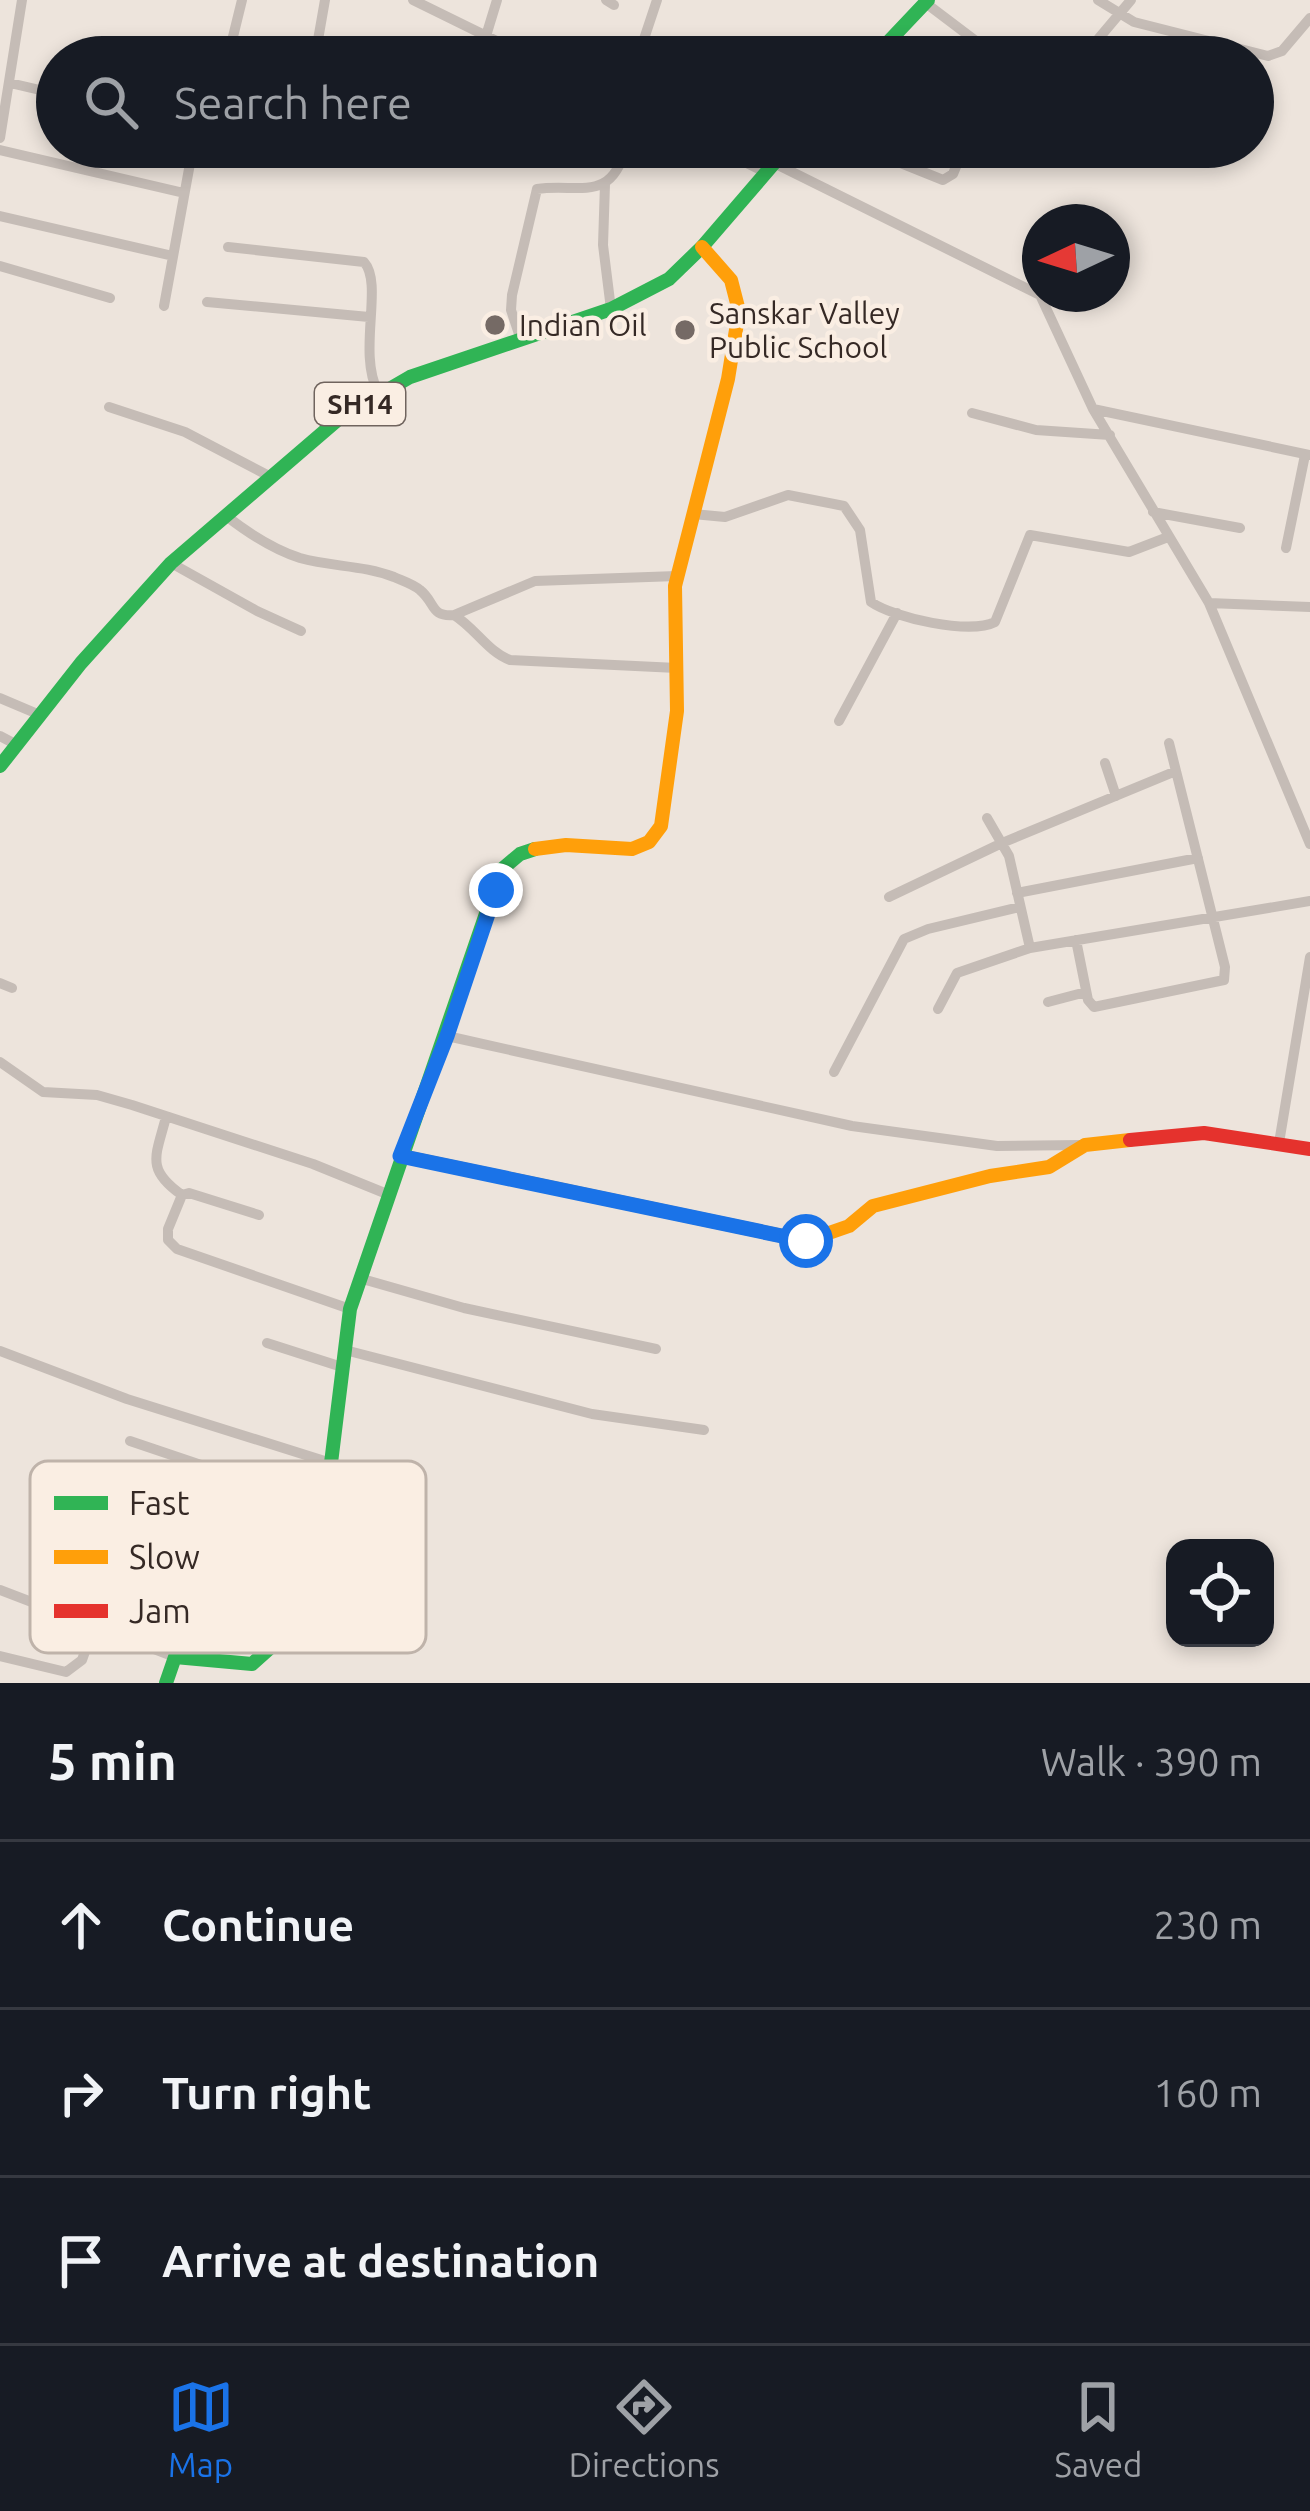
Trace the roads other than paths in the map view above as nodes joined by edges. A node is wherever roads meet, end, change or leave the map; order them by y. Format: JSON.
{"nodes":[{"id":1,"x":22,"y":0,"type":"edge"},
{"id":2,"x":242,"y":0,"type":"edge"},
{"id":3,"x":325,"y":0,"type":"edge"},
{"id":4,"x":413,"y":0,"type":"edge"},
{"id":5,"x":497,"y":0,"type":"edge"},
{"id":6,"x":657,"y":0,"type":"edge"},
{"id":7,"x":1098,"y":0,"type":"edge"},
{"id":8,"x":1131,"y":0,"type":"edge"},
{"id":9,"x":925,"y":1,"type":"edge"},
{"id":10,"x":1118,"y":15,"type":"junction"},
{"id":11,"x":1310,"y":18,"type":"edge"},
{"id":12,"x":234,"y":36,"type":"edge"},
{"id":13,"x":319,"y":36,"type":"edge"},
{"id":14,"x":486,"y":36,"type":"joint"},
{"id":15,"x":645,"y":36,"type":"edge"},
{"id":16,"x":893,"y":36,"type":"edge"},
{"id":17,"x":970,"y":36,"type":"edge"},
{"id":18,"x":1100,"y":36,"type":"edge"},
{"id":19,"x":1195,"y":36,"type":"edge"},
{"id":20,"x":1274,"y":54,"type":"edge"},
{"id":21,"x":10,"y":83,"type":"junction"},
{"id":22,"x":36,"y":89,"type":"edge"},
{"id":23,"x":0,"y":138,"type":"edge"},
{"id":24,"x":0,"y":150,"type":"edge"},
{"id":25,"x":36,"y":158,"type":"edge"},
{"id":26,"x":77,"y":168,"type":"edge"},
{"id":27,"x":189,"y":168,"type":"edge"},
{"id":28,"x":618,"y":168,"type":"edge"},
{"id":29,"x":769,"y":168,"type":"edge"},
{"id":30,"x":772,"y":168,"type":"edge"},
{"id":31,"x":913,"y":168,"type":"edge"},
{"id":32,"x":955,"y":168,"type":"edge"},
{"id":33,"x":604,"y":184,"type":"junction"},
{"id":34,"x":184,"y":193,"type":"junction"},
{"id":35,"x":0,"y":216,"type":"edge"},
{"id":36,"x":228,"y":247,"type":"dead end"},
{"id":37,"x":702,"y":247,"type":"junction"},
{"id":38,"x":173,"y":256,"type":"junction"},
{"id":39,"x":0,"y":266,"type":"edge"},
{"id":40,"x":110,"y":298,"type":"dead end"},
{"id":41,"x":207,"y":302,"type":"dead end"},
{"id":42,"x":164,"y":307,"type":"dead end"},
{"id":43,"x":611,"y":308,"type":"junction"},
{"id":44,"x":369,"y":317,"type":"junction"},
{"id":45,"x":520,"y":338,"type":"junction"},
{"id":46,"x":378,"y":392,"type":"junction"},
{"id":47,"x":109,"y":406,"type":"dead end"},
{"id":48,"x":1093,"y":409,"type":"junction"},
{"id":49,"x":972,"y":413,"type":"dead end"},
{"id":50,"x":1110,"y":435,"type":"junction"},
{"id":51,"x":1307,"y":455,"type":"edge"},
{"id":52,"x":269,"y":476,"type":"junction"},
{"id":53,"x":1153,"y":512,"type":"junction"},
{"id":54,"x":225,"y":514,"type":"junction"},
{"id":55,"x":693,"y":514,"type":"junction"},
{"id":56,"x":1240,"y":528,"type":"dead end"},
{"id":57,"x":1168,"y":537,"type":"junction"},
{"id":58,"x":1286,"y":548,"type":"dead end"},
{"id":59,"x":171,"y":563,"type":"junction"},
{"id":60,"x":677,"y":576,"type":"junction"},
{"id":61,"x":1209,"y":603,"type":"junction"},
{"id":62,"x":1310,"y":607,"type":"edge"},
{"id":63,"x":897,"y":613,"type":"junction"},
{"id":64,"x":454,"y":615,"type":"junction"},
{"id":65,"x":302,"y":631,"type":"dead end"},
{"id":66,"x":677,"y":668,"type":"junction"},
{"id":67,"x":0,"y":698,"type":"edge"},
{"id":68,"x":40,"y":715,"type":"junction"},
{"id":69,"x":839,"y":721,"type":"dead end"},
{"id":70,"x":0,"y":736,"type":"edge"},
{"id":71,"x":1169,"y":743,"type":"dead end"},
{"id":72,"x":17,"y":745,"type":"junction"},
{"id":73,"x":1106,"y":763,"type":"dead end"},
{"id":74,"x":0,"y":766,"type":"edge"},
{"id":75,"x":1176,"y":771,"type":"junction"},
{"id":76,"x":1116,"y":796,"type":"junction"},
{"id":77,"x":987,"y":818,"type":"dead end"},
{"id":78,"x":1002,"y":843,"type":"junction"},
{"id":79,"x":1310,"y":843,"type":"edge"},
{"id":80,"x":1198,"y":858,"type":"junction"},
{"id":81,"x":1017,"y":892,"type":"junction"},
{"id":82,"x":890,"y":896,"type":"dead end"},
{"id":83,"x":1310,"y":901,"type":"edge"},
{"id":84,"x":1020,"y":907,"type":"junction"},
{"id":85,"x":1213,"y":917,"type":"junction"},
{"id":86,"x":1076,"y":940,"type":"junction"},
{"id":87,"x":1030,"y":948,"type":"junction"},
{"id":88,"x":1310,"y":957,"type":"edge"},
{"id":89,"x":1308,"y":978,"type":"edge"},
{"id":90,"x":1086,"y":992,"type":"junction"},
{"id":91,"x":1048,"y":1002,"type":"dead end"},
{"id":92,"x":938,"y":1009,"type":"dead end"},
{"id":93,"x":447,"y":1036,"type":"junction"},
{"id":94,"x":0,"y":1062,"type":"edge"},
{"id":95,"x":834,"y":1072,"type":"dead end"},
{"id":96,"x":1291,"y":1074,"type":"junction"},
{"id":97,"x":1310,"y":1079,"type":"edge"},
{"id":98,"x":166,"y":1117,"type":"junction"},
{"id":99,"x":1279,"y":1143,"type":"junction"},
{"id":100,"x":1084,"y":1145,"type":"junction"},
{"id":101,"x":1310,"y":1149,"type":"edge"},
{"id":102,"x":400,"y":1156,"type":"junction"},
{"id":103,"x":387,"y":1194,"type":"junction"},
{"id":104,"x":182,"y":1196,"type":"junction"},
{"id":105,"x":259,"y":1215,"type":"dead end"},
{"id":106,"x":359,"y":1278,"type":"junction"},
{"id":107,"x":350,"y":1309,"type":"junction"},
{"id":108,"x":267,"y":1343,"type":"dead end"},
{"id":109,"x":656,"y":1349,"type":"dead end"},
{"id":110,"x":345,"y":1350,"type":"junction"},
{"id":111,"x":0,"y":1351,"type":"edge"},
{"id":112,"x":342,"y":1367,"type":"junction"},
{"id":113,"x":704,"y":1430,"type":"dead end"},
{"id":114,"x":130,"y":1441,"type":"dead end"},
{"id":115,"x":189,"y":1461,"type":"edge"},
{"id":116,"x":325,"y":1461,"type":"edge"},
{"id":117,"x":331,"y":1461,"type":"edge"},
{"id":118,"x":0,"y":1589,"type":"edge"},
{"id":119,"x":30,"y":1600,"type":"edge"},
{"id":120,"x":84,"y":1653,"type":"edge"},
{"id":121,"x":165,"y":1653,"type":"edge"},
{"id":122,"x":266,"y":1653,"type":"edge"},
{"id":123,"x":0,"y":1656,"type":"edge"},
{"id":124,"x":175,"y":1657,"type":"junction"},
{"id":125,"x":166,"y":1683,"type":"edge"}],
"edges":[{"from":1,"to":21,"type":"street"},
{"from":2,"to":12,"type":"street"},
{"from":3,"to":13,"type":"street"},
{"from":4,"to":14,"type":"street"},
{"from":5,"to":14,"type":"street"},
{"from":6,"to":15,"type":"street"},
{"from":7,"to":10,"type":"street"},
{"from":8,"to":10,"type":"street"},
{"from":9,"to":16,"type":"street"},
{"from":9,"to":17,"type":"street"},
{"from":10,"to":18,"type":"street"},
{"from":10,"to":19,"type":"street"},
{"from":11,"to":20,"type":"street"},
{"from":21,"to":22,"type":"street"},
{"from":21,"to":23,"type":"street"},
{"from":24,"to":25,"type":"street"},
{"from":26,"to":34,"type":"street"},
{"from":27,"to":34,"type":"street"},
{"from":28,"to":33,"type":"street"},
{"from":29,"to":37,"type":"street","name":"SH14","number":"SH14"},
{"from":30,"to":48,"type":"street"},
{"from":31,"to":32,"type":"street"},
{"from":33,"to":43,"type":"street"},
{"from":33,"to":45,"type":"street"},
{"from":34,"to":38,"type":"street"},
{"from":35,"to":38,"type":"street"},
{"from":36,"to":44,"type":"street"},
{"from":37,"to":43,"type":"street","name":"SH14","number":"SH14"},
{"from":37,"to":55,"type":"street"},
{"from":38,"to":42,"type":"street"},
{"from":39,"to":40,"type":"street"},
{"from":41,"to":44,"type":"street"},
{"from":43,"to":45,"type":"street","name":"SH14","number":"SH14"},
{"from":44,"to":46,"type":"street"},
{"from":45,"to":46,"type":"street","name":"SH14","number":"SH14"},
{"from":46,"to":52,"type":"street","name":"SH14","number":"SH14"},
{"from":47,"to":52,"type":"street"},
{"from":48,"to":50,"type":"street"},
{"from":48,"to":51,"type":"street"},
{"from":49,"to":50,"type":"street"},
{"from":50,"to":53,"type":"street"},
{"from":51,"to":58,"type":"street"},
{"from":52,"to":54,"type":"street","name":"SH14","number":"SH14"},
{"from":53,"to":56,"type":"street"},
{"from":53,"to":57,"type":"street"},
{"from":54,"to":59,"type":"street","name":"SH14","number":"SH14"},
{"from":54,"to":64,"type":"street"},
{"from":55,"to":60,"type":"street"},
{"from":55,"to":63,"type":"street"},
{"from":57,"to":61,"type":"street"},
{"from":57,"to":63,"type":"street"},
{"from":59,"to":65,"type":"street"},
{"from":59,"to":68,"type":"street","name":"SH14","number":"SH14"},
{"from":60,"to":64,"type":"street"},
{"from":60,"to":66,"type":"street"},
{"from":61,"to":62,"type":"street"},
{"from":61,"to":79,"type":"street"},
{"from":63,"to":69,"type":"street"},
{"from":64,"to":66,"type":"street"},
{"from":66,"to":93,"type":"street"},
{"from":67,"to":68,"type":"street"},
{"from":68,"to":72,"type":"street","name":"SH14","number":"SH14"},
{"from":70,"to":72,"type":"street"},
{"from":71,"to":75,"type":"street"},
{"from":72,"to":74,"type":"street","name":"SH14","number":"SH14"},
{"from":73,"to":76,"type":"street"},
{"from":75,"to":76,"type":"street"},
{"from":75,"to":80,"type":"street"},
{"from":76,"to":78,"type":"street"},
{"from":77,"to":78,"type":"street"},
{"from":78,"to":81,"type":"street"},
{"from":78,"to":82,"type":"street"},
{"from":80,"to":81,"type":"street"},
{"from":80,"to":85,"type":"street"},
{"from":81,"to":84,"type":"street"},
{"from":83,"to":85,"type":"street"},
{"from":84,"to":87,"type":"street"},
{"from":84,"to":95,"type":"street"},
{"from":85,"to":86,"type":"street"},
{"from":85,"to":90,"type":"street"},
{"from":86,"to":87,"type":"street"},
{"from":86,"to":90,"type":"street"},
{"from":87,"to":92,"type":"street"},
{"from":88,"to":89,"type":"street"},
{"from":89,"to":96,"type":"street"},
{"from":90,"to":91,"type":"street"},
{"from":93,"to":100,"type":"street"},
{"from":93,"to":102,"type":"street"},
{"from":94,"to":98,"type":"street"},
{"from":96,"to":97,"type":"street"},
{"from":96,"to":99,"type":"street"},
{"from":98,"to":103,"type":"street"},
{"from":98,"to":104,"type":"street"},
{"from":99,"to":100,"type":"street"},
{"from":99,"to":101,"type":"street"},
{"from":100,"to":102,"type":"street"},
{"from":102,"to":103,"type":"street"},
{"from":103,"to":106,"type":"street"},
{"from":104,"to":105,"type":"street"},
{"from":104,"to":107,"type":"street"},
{"from":106,"to":107,"type":"street"},
{"from":106,"to":109,"type":"street"},
{"from":107,"to":110,"type":"street"},
{"from":108,"to":112,"type":"street"},
{"from":110,"to":112,"type":"street"},
{"from":110,"to":113,"type":"street"},
{"from":111,"to":116,"type":"street"},
{"from":112,"to":117,"type":"street"},
{"from":114,"to":115,"type":"street"},
{"from":118,"to":119,"type":"street"},
{"from":120,"to":123,"type":"street"},
{"from":121,"to":124,"type":"street"},
{"from":122,"to":124,"type":"street"},
{"from":124,"to":125,"type":"street"}]}
